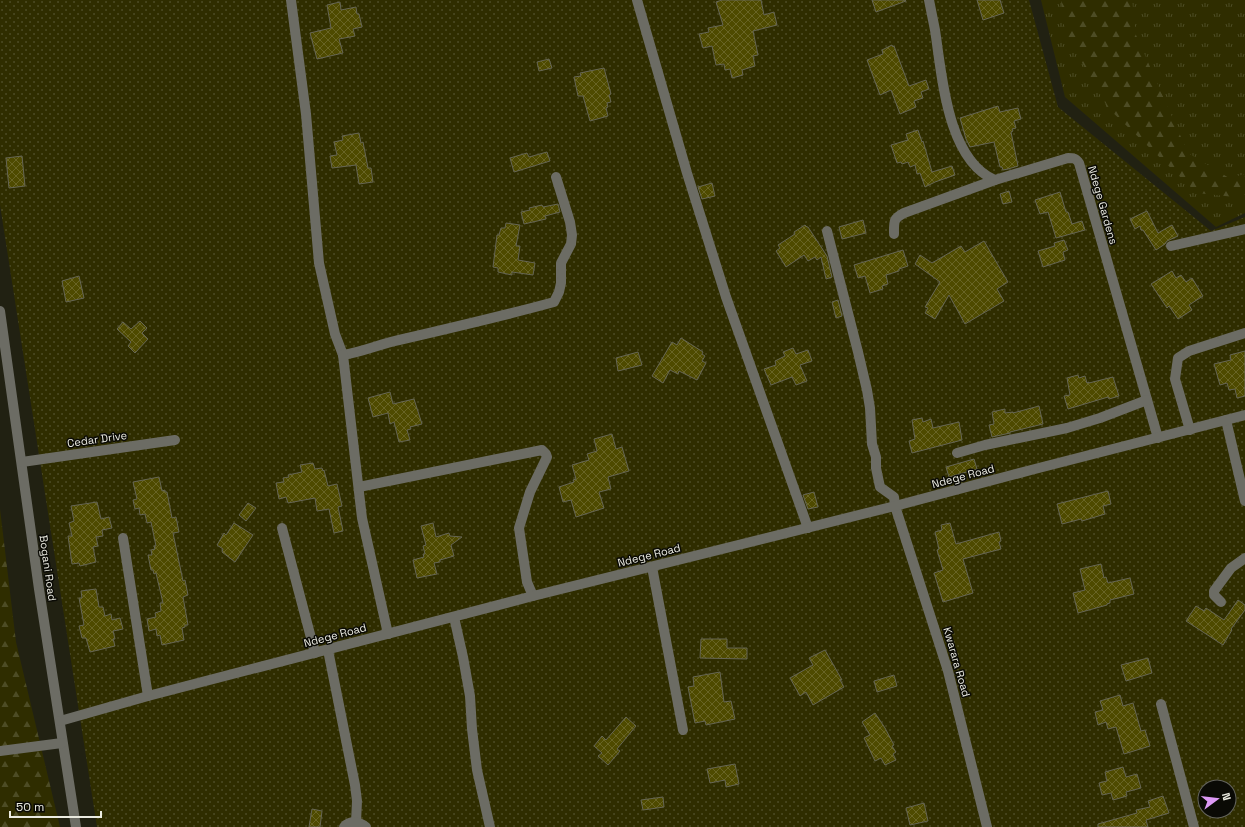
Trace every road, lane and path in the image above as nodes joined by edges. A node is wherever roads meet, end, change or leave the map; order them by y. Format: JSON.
{"nodes":[{"id":1,"x":290,"y":0,"type":"edge"},
{"id":2,"x":637,"y":0,"type":"edge"},
{"id":3,"x":929,"y":0,"type":"edge"},
{"id":4,"x":556,"y":177,"type":"dead end"},
{"id":5,"x":995,"y":180,"type":"junction"},
{"id":6,"x":1245,"y":229,"type":"edge"},
{"id":7,"x":827,"y":231,"type":"dead end"},
{"id":8,"x":894,"y":234,"type":"dead end"},
{"id":9,"x":1171,"y":246,"type":"dead end"},
{"id":10,"x":0,"y":311,"type":"edge"},
{"id":11,"x":1,"y":327,"type":"edge"},
{"id":12,"x":1245,"y":333,"type":"edge"},
{"id":13,"x":343,"y":355,"type":"junction"},
{"id":14,"x":1147,"y":400,"type":"junction"},
{"id":15,"x":1245,"y":415,"type":"edge"},
{"id":16,"x":1226,"y":420,"type":"junction"},
{"id":17,"x":1190,"y":430,"type":"junction"},
{"id":18,"x":1158,"y":438,"type":"junction"},
{"id":19,"x":175,"y":440,"type":"dead end"},
{"id":20,"x":957,"y":453,"type":"dead end"},
{"id":21,"x":22,"y":462,"type":"junction"},
{"id":22,"x":358,"y":487,"type":"junction"},
{"id":23,"x":1245,"y":501,"type":"edge"},
{"id":24,"x":895,"y":506,"type":"junction"},
{"id":25,"x":282,"y":528,"type":"dead end"},
{"id":26,"x":808,"y":528,"type":"junction"},
{"id":27,"x":123,"y":538,"type":"dead end"},
{"id":28,"x":1245,"y":558,"type":"edge"},
{"id":29,"x":652,"y":566,"type":"junction"},
{"id":30,"x":533,"y":596,"type":"junction"},
{"id":31,"x":1221,"y":602,"type":"dead end"},
{"id":32,"x":454,"y":617,"type":"junction"},
{"id":33,"x":388,"y":634,"type":"junction"},
{"id":34,"x":328,"y":650,"type":"junction"},
{"id":35,"x":315,"y":653,"type":"junction"},
{"id":36,"x":148,"y":696,"type":"junction"},
{"id":37,"x":1161,"y":704,"type":"dead end"},
{"id":38,"x":60,"y":721,"type":"junction"},
{"id":39,"x":683,"y":730,"type":"dead end"},
{"id":40,"x":62,"y":743,"type":"junction"},
{"id":41,"x":0,"y":751,"type":"edge"},
{"id":42,"x":356,"y":822,"type":"junction"},
{"id":43,"x":76,"y":827,"type":"edge"},
{"id":44,"x":344,"y":827,"type":"edge"},
{"id":45,"x":366,"y":827,"type":"edge"},
{"id":46,"x":490,"y":827,"type":"edge"},
{"id":47,"x":987,"y":827,"type":"edge"},
{"id":48,"x":1194,"y":827,"type":"edge"}],
"edges":[{"from":1,"to":13,"type":"street"},
{"from":2,"to":26,"type":"street"},
{"from":3,"to":5,"type":"street"},
{"from":4,"to":13,"type":"street"},
{"from":5,"to":8,"type":"street"},
{"from":5,"to":14,"type":"street","name":"Ndege Gardens"},
{"from":6,"to":9,"type":"street"},
{"from":7,"to":24,"type":"street","name":"Kwarara Road"},
{"from":10,"to":11,"type":"street","name":"Bogani Road"},
{"from":11,"to":21,"type":"street","name":"Bogani Road"},
{"from":12,"to":17,"type":"street"},
{"from":13,"to":22,"type":"street"},
{"from":14,"to":18,"type":"street","name":"Ndege Gardens"},
{"from":14,"to":20,"type":"street"},
{"from":15,"to":16,"type":"street","name":"Ndege Road"},
{"from":16,"to":17,"type":"street","name":"Ndege Road"},
{"from":16,"to":23,"type":"street"},
{"from":17,"to":18,"type":"street","name":"Ndege Road"},
{"from":18,"to":24,"type":"street","name":"Ndege Road"},
{"from":19,"to":21,"type":"street","name":"Cedar Drive"},
{"from":21,"to":38,"type":"street","name":"Bogani Road"},
{"from":22,"to":30,"type":"street"},
{"from":22,"to":33,"type":"street"},
{"from":24,"to":26,"type":"street","name":"Ndege Road"},
{"from":24,"to":47,"type":"street","name":"Kwarara Road"},
{"from":25,"to":35,"type":"street"},
{"from":26,"to":29,"type":"street","name":"Ndege Road"},
{"from":27,"to":36,"type":"street"},
{"from":28,"to":31,"type":"street"},
{"from":29,"to":30,"type":"street","name":"Ndege Road"},
{"from":29,"to":39,"type":"street"},
{"from":30,"to":32,"type":"street","name":"Ndege Road"},
{"from":32,"to":33,"type":"street","name":"Ndege Road"},
{"from":32,"to":46,"type":"street"},
{"from":33,"to":34,"type":"street","name":"Ndege Road"},
{"from":34,"to":35,"type":"street","name":"Ndege Road"},
{"from":34,"to":42,"type":"street"},
{"from":35,"to":36,"type":"street","name":"Ndege Road"},
{"from":36,"to":38,"type":"street","name":"Ndege Road"},
{"from":37,"to":48,"type":"street"},
{"from":38,"to":40,"type":"street","name":"Bogani Road"},
{"from":40,"to":41,"type":"street"},
{"from":40,"to":43,"type":"street","name":"Bogani Road"},
{"from":42,"to":44,"type":"street"},
{"from":42,"to":45,"type":"street"}]}
